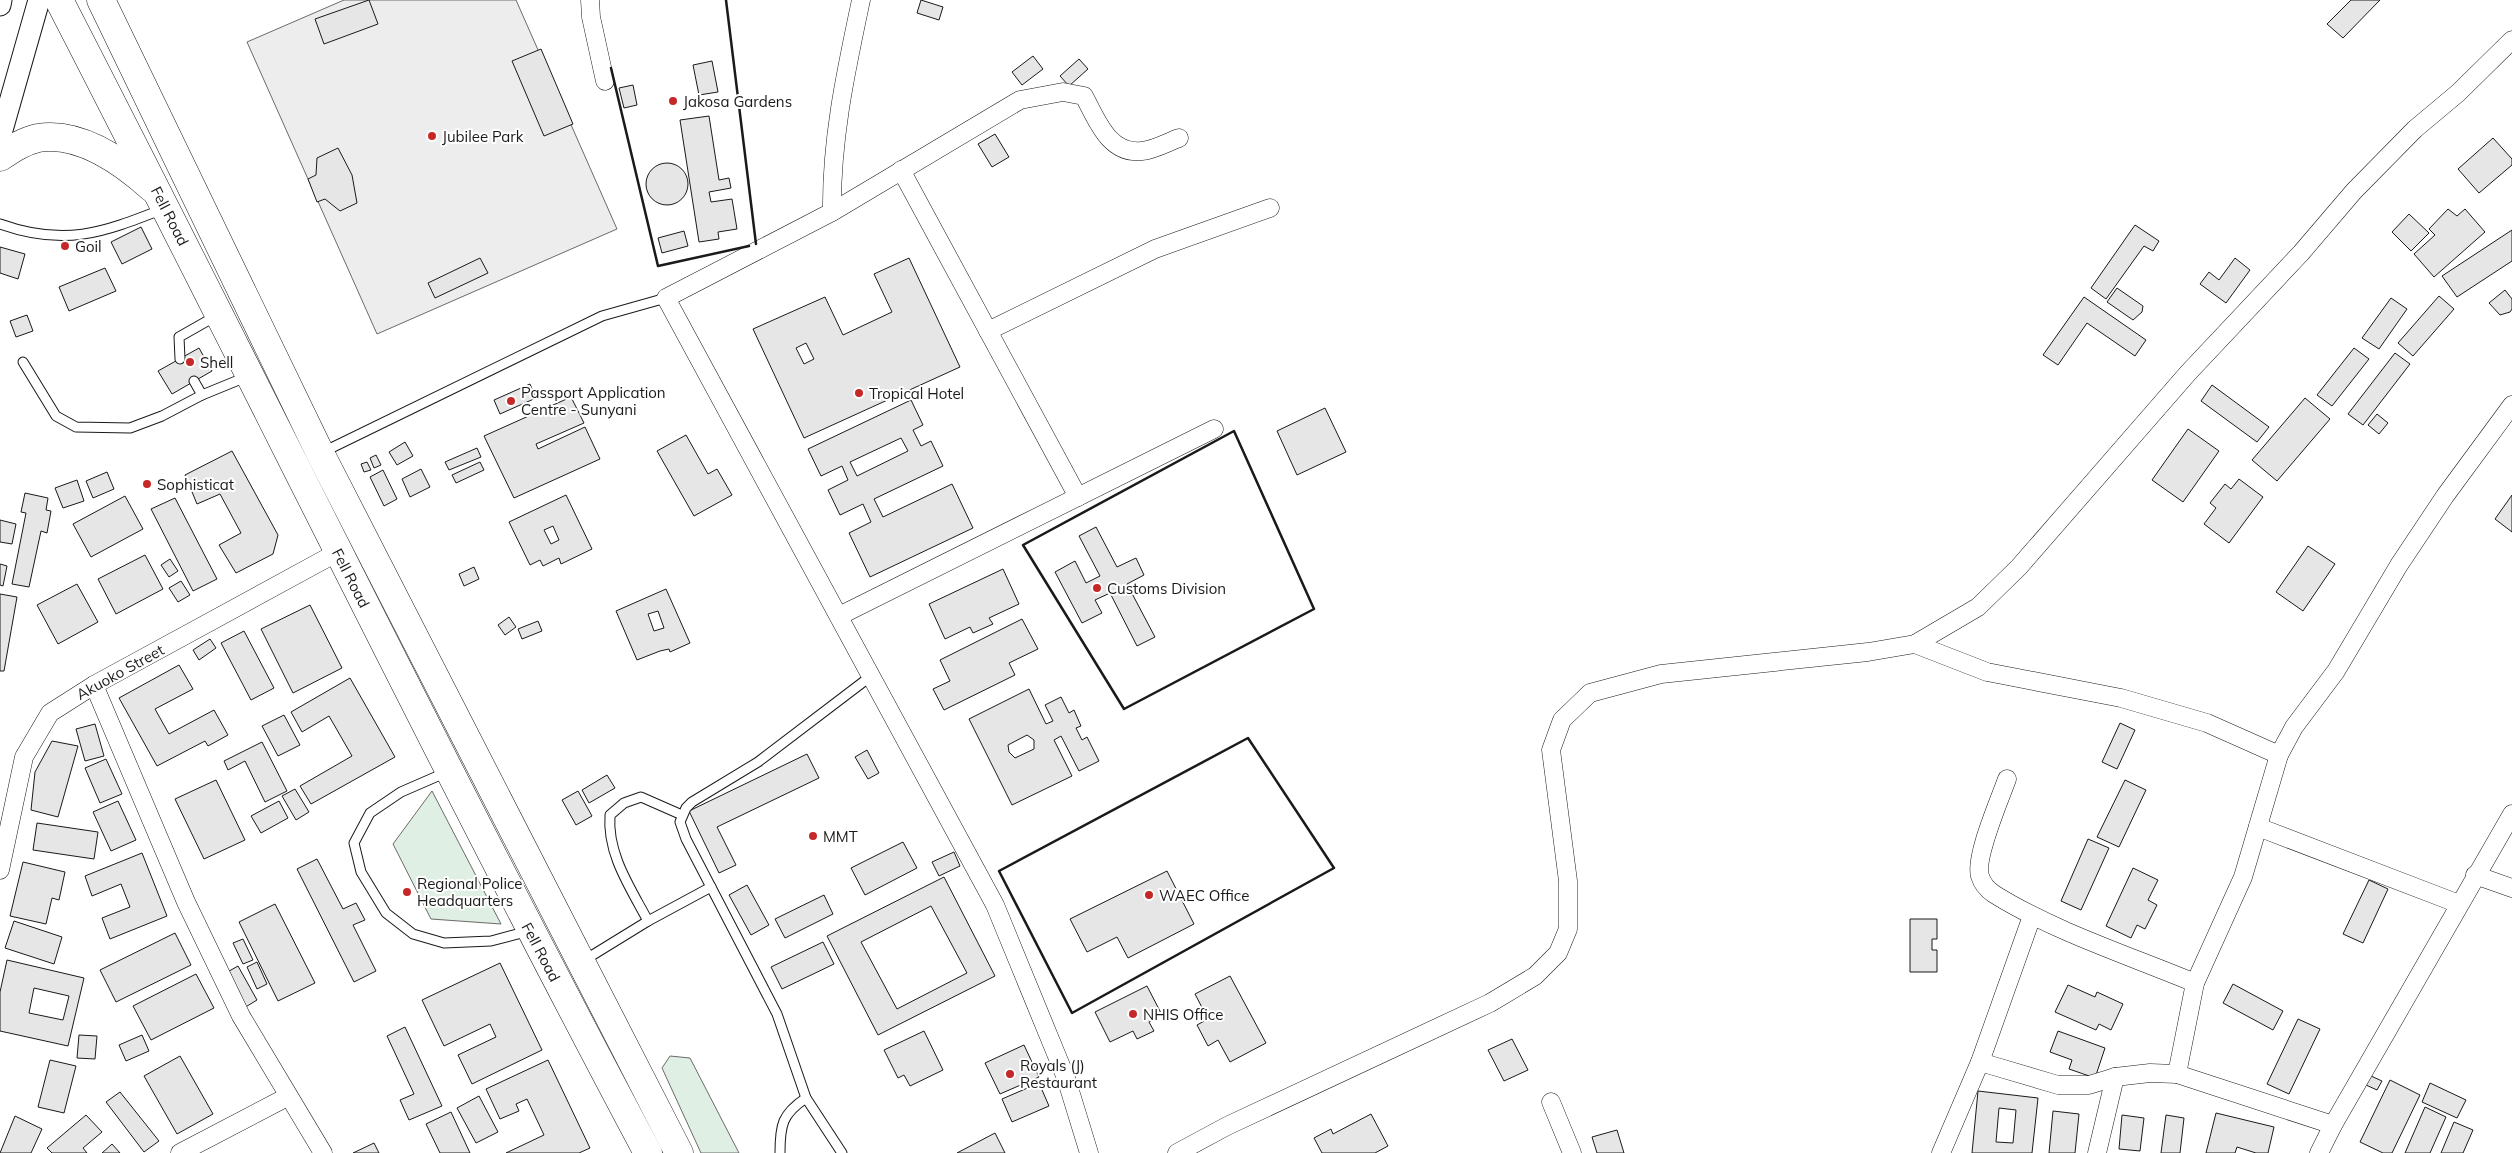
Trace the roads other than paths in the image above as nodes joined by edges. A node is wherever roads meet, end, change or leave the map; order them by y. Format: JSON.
{"nodes":[{"id":1,"x":2,"y":0,"type":"edge"},
{"id":2,"x":38,"y":0,"type":"edge"},
{"id":3,"x":59,"y":0,"type":"edge"},
{"id":4,"x":101,"y":0,"type":"edge"},
{"id":5,"x":590,"y":0,"type":"edge"},
{"id":6,"x":861,"y":0,"type":"edge"},
{"id":7,"x":0,"y":5,"type":"edge"},
{"id":8,"x":2512,"y":40,"type":"edge"},
{"id":9,"x":605,"y":81,"type":"dead end"},
{"id":10,"x":0,"y":137,"type":"edge"},
{"id":11,"x":1179,"y":138,"type":"dead end"},
{"id":12,"x":0,"y":157,"type":"edge"},
{"id":13,"x":901,"y":170,"type":"junction"},
{"id":14,"x":163,"y":202,"type":"junction"},
{"id":15,"x":1270,"y":208,"type":"dead end"},
{"id":16,"x":832,"y":212,"type":"junction"},
{"id":17,"x":0,"y":224,"type":"edge"},
{"id":18,"x":666,"y":298,"type":"junction"},
{"id":19,"x":246,"y":302,"type":"junction"},
{"id":20,"x":220,"y":314,"type":"junction"},
{"id":21,"x":988,"y":331,"type":"junction"},
{"id":22,"x":180,"y":359,"type":"dead end"},
{"id":23,"x":23,"y":362,"type":"dead end"},
{"id":24,"x":251,"y":374,"type":"junction"},
{"id":25,"x":194,"y":381,"type":"dead end"},
{"id":26,"x":202,"y":395,"type":"junction"},
{"id":27,"x":2512,"y":405,"type":"edge"},
{"id":28,"x":1214,"y":429,"type":"dead end"},
{"id":29,"x":320,"y":453,"type":"junction"},
{"id":30,"x":1078,"y":497,"type":"junction"},
{"id":31,"x":338,"y":552,"type":"junction"},
{"id":32,"x":840,"y":616,"type":"junction"},
{"id":33,"x":1915,"y":644,"type":"junction"},
{"id":34,"x":872,"y":676,"type":"junction"},
{"id":35,"x":94,"y":685,"type":"junction"},
{"id":36,"x":2279,"y":755,"type":"junction"},
{"id":37,"x":449,"y":771,"type":"junction"},
{"id":38,"x":2007,"y":779,"type":"dead end"},
{"id":39,"x":2512,"y":814,"type":"edge"},
{"id":40,"x":682,"y":815,"type":"junction"},
{"id":41,"x":2258,"y":827,"type":"junction"},
{"id":42,"x":0,"y":870,"type":"edge"},
{"id":43,"x":2475,"y":875,"type":"junction"},
{"id":44,"x":710,"y":887,"type":"junction"},
{"id":45,"x":2512,"y":888,"type":"edge"},
{"id":46,"x":2459,"y":904,"type":"junction"},
{"id":47,"x":2032,"y":916,"type":"junction"},
{"id":48,"x":648,"y":921,"type":"junction"},
{"id":49,"x":529,"y":931,"type":"junction"},
{"id":50,"x":581,"y":963,"type":"junction"},
{"id":51,"x":2195,"y":983,"type":"junction"},
{"id":52,"x":1980,"y":1062,"type":"junction"},
{"id":53,"x":2177,"y":1074,"type":"junction"},
{"id":54,"x":2114,"y":1077,"type":"junction"},
{"id":55,"x":287,"y":1097,"type":"junction"},
{"id":56,"x":806,"y":1098,"type":"junction"},
{"id":57,"x":1552,"y":1102,"type":"dead end"},
{"id":58,"x":2332,"y":1125,"type":"junction"},
{"id":59,"x":180,"y":1153,"type":"edge"},
{"id":60,"x":323,"y":1153,"type":"edge"},
{"id":61,"x":648,"y":1153,"type":"edge"},
{"id":62,"x":679,"y":1153,"type":"edge"},
{"id":63,"x":780,"y":1153,"type":"edge"},
{"id":64,"x":842,"y":1153,"type":"edge"},
{"id":65,"x":1089,"y":1153,"type":"edge"},
{"id":66,"x":1177,"y":1153,"type":"edge"},
{"id":67,"x":1572,"y":1153,"type":"edge"},
{"id":68,"x":1941,"y":1153,"type":"edge"},
{"id":69,"x":2097,"y":1153,"type":"edge"},
{"id":70,"x":2319,"y":1153,"type":"edge"}],
"edges":[{"from":1,"to":7,"type":"street"},
{"from":2,"to":10,"type":"street"},
{"from":3,"to":14,"type":"main road","name":"Fell Road"},
{"from":4,"to":19,"type":"main road","name":"Fell Road"},
{"from":5,"to":9,"type":"street"},
{"from":6,"to":16,"type":"street"},
{"from":8,"to":33,"type":"street"},
{"from":11,"to":13,"type":"street"},
{"from":12,"to":14,"type":"main road"},
{"from":13,"to":16,"type":"street"},
{"from":13,"to":21,"type":"street"},
{"from":14,"to":17,"type":"lane"},
{"from":14,"to":20,"type":"main road","name":"Fell Road"},
{"from":15,"to":21,"type":"street"},
{"from":16,"to":18,"type":"street"},
{"from":18,"to":29,"type":"lane"},
{"from":18,"to":32,"type":"street"},
{"from":19,"to":20,"type":"main road"},
{"from":19,"to":29,"type":"main road","name":"Fell Road"},
{"from":20,"to":22,"type":"lane"},
{"from":20,"to":24,"type":"main road","name":"Fell Road"},
{"from":21,"to":30,"type":"street"},
{"from":23,"to":26,"type":"lane"},
{"from":24,"to":26,"type":"lane"},
{"from":24,"to":31,"type":"main road","name":"Fell Road"},
{"from":25,"to":26,"type":"lane"},
{"from":27,"to":36,"type":"street"},
{"from":28,"to":30,"type":"street"},
{"from":29,"to":50,"type":"main road","name":"Fell Road"},
{"from":30,"to":32,"type":"street"},
{"from":31,"to":35,"type":"street","name":"Akuoko Street"},
{"from":31,"to":37,"type":"main road","name":"Fell Road"},
{"from":32,"to":34,"type":"street"},
{"from":33,"to":36,"type":"street"},
{"from":33,"to":66,"type":"street"},
{"from":34,"to":40,"type":"lane"},
{"from":34,"to":65,"type":"street"},
{"from":35,"to":42,"type":"street","name":"Akuoko Street"},
{"from":35,"to":55,"type":"street"},
{"from":36,"to":41,"type":"street"},
{"from":37,"to":49,"type":"main road","name":"Fell Road"},
{"from":37,"to":49,"type":"lane"},
{"from":38,"to":47,"type":"street"},
{"from":39,"to":43,"type":"street"},
{"from":40,"to":44,"type":"lane"},
{"from":40,"to":48,"type":"lane"},
{"from":41,"to":46,"type":"street"},
{"from":41,"to":51,"type":"street"},
{"from":43,"to":45,"type":"street"},
{"from":43,"to":46,"type":"street"},
{"from":44,"to":48,"type":"lane"},
{"from":44,"to":56,"type":"lane"},
{"from":46,"to":58,"type":"street"},
{"from":47,"to":51,"type":"street"},
{"from":47,"to":52,"type":"street"},
{"from":48,"to":50,"type":"lane"},
{"from":49,"to":61,"type":"main road","name":"Fell Road"},
{"from":50,"to":62,"type":"main road","name":"Fell Road"},
{"from":51,"to":53,"type":"street"},
{"from":52,"to":54,"type":"street"},
{"from":52,"to":68,"type":"street"},
{"from":53,"to":54,"type":"street"},
{"from":53,"to":58,"type":"street"},
{"from":54,"to":69,"type":"street"},
{"from":55,"to":59,"type":"street"},
{"from":55,"to":60,"type":"street"},
{"from":56,"to":63,"type":"lane"},
{"from":56,"to":64,"type":"lane"},
{"from":57,"to":67,"type":"street"},
{"from":58,"to":70,"type":"street"}]}
